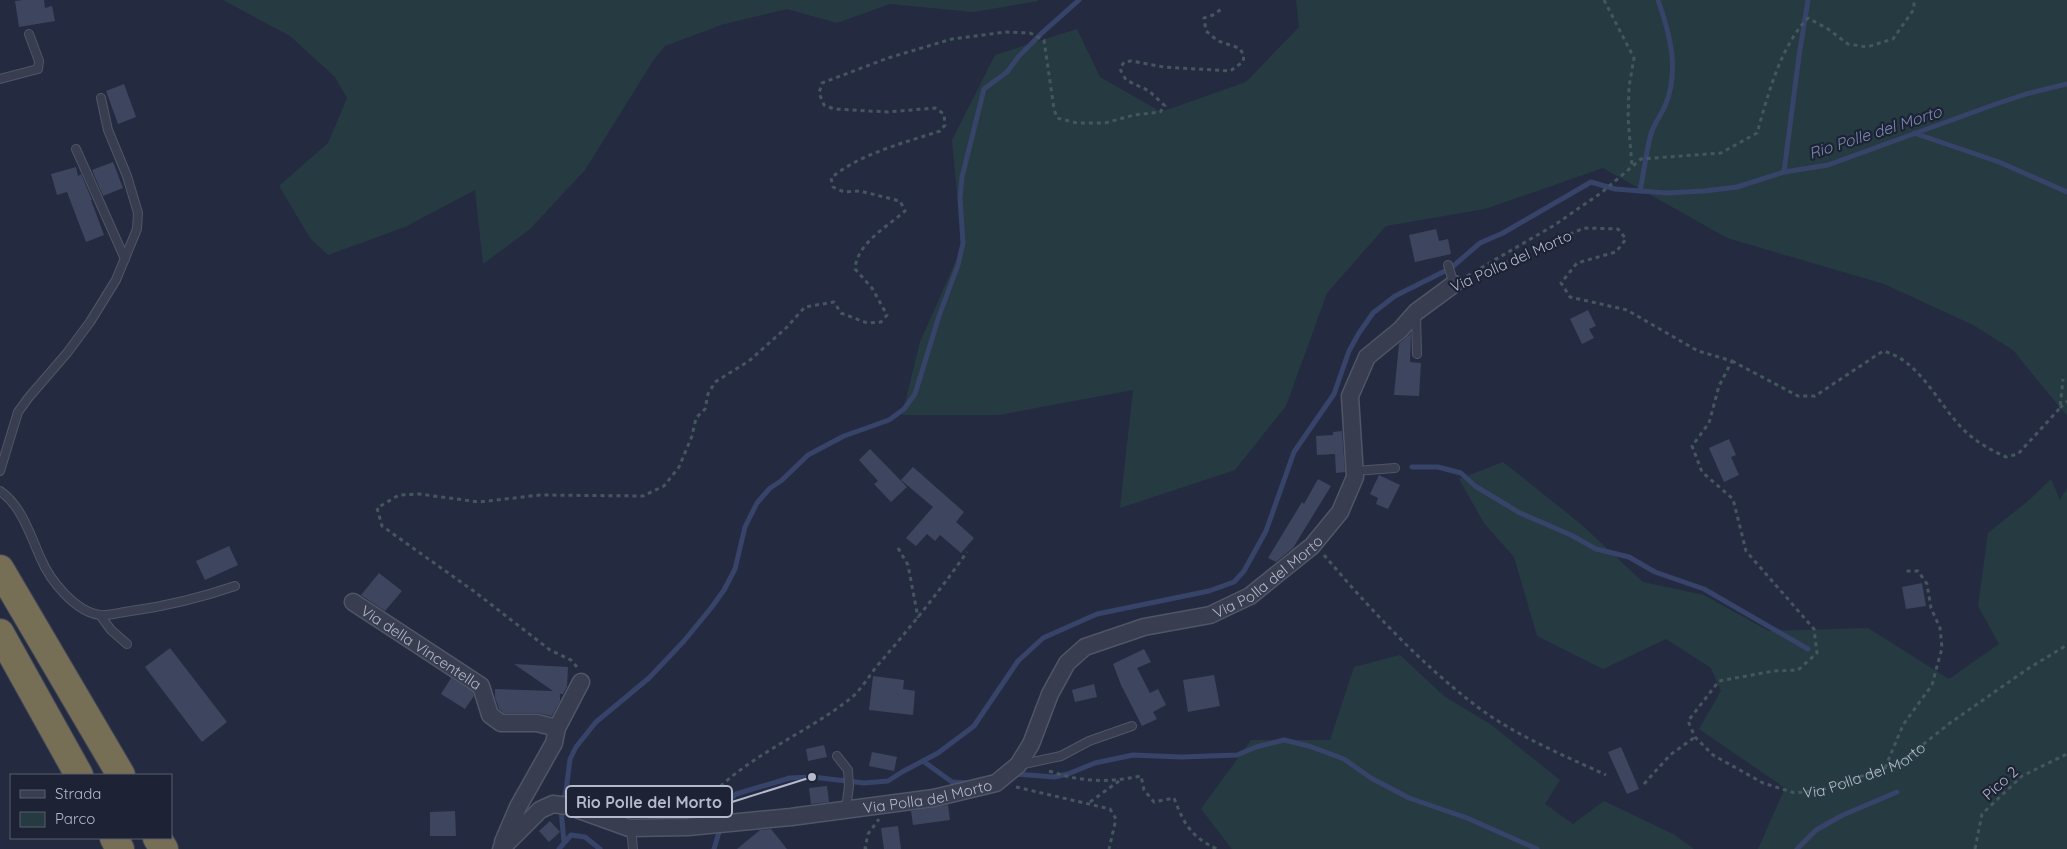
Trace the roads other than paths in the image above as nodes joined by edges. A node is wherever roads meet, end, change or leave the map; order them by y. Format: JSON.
{"nodes":[{"id":1,"x":29,"y":34,"type":"dead end"},
{"id":2,"x":0,"y":79,"type":"edge"},
{"id":3,"x":101,"y":98,"type":"dead end"},
{"id":4,"x":76,"y":149,"type":"dead end"},
{"id":5,"x":126,"y":259,"type":"junction"},
{"id":6,"x":1448,"y":265,"type":"dead end"},
{"id":7,"x":1453,"y":280,"type":"joint"},
{"id":8,"x":1416,"y":312,"type":"junction"},
{"id":9,"x":1418,"y":354,"type":"dead end"},
{"id":10,"x":1395,"y":468,"type":"dead end"},
{"id":11,"x":0,"y":471,"type":"edge"},
{"id":12,"x":1355,"y":471,"type":"junction"},
{"id":13,"x":0,"y":491,"type":"edge"},
{"id":14,"x":0,"y":569,"type":"edge"},
{"id":15,"x":235,"y":586,"type":"dead end"},
{"id":16,"x":353,"y":602,"type":"dead end"},
{"id":17,"x":100,"y":615,"type":"junction"},
{"id":18,"x":0,"y":632,"type":"edge"},
{"id":19,"x":127,"y":644,"type":"dead end"},
{"id":20,"x":581,"y":682,"type":"road end"},
{"id":21,"x":1132,"y":726,"type":"dead end"},
{"id":22,"x":557,"y":728,"type":"junction"},
{"id":23,"x":837,"y":756,"type":"dead end"},
{"id":24,"x":1016,"y":767,"type":"junction"},
{"id":25,"x":78,"y":774,"type":"edge"},
{"id":26,"x":120,"y":774,"type":"edge"},
{"id":27,"x":846,"y":809,"type":"junction"},
{"id":28,"x":631,"y":828,"type":"junction"},
{"id":29,"x":501,"y":849,"type":"edge"},
{"id":30,"x":633,"y":849,"type":"edge"}],
"edges":[{"from":1,"to":2,"type":"lane"},
{"from":3,"to":5,"type":"lane"},
{"from":4,"to":5,"type":"lane"},
{"from":5,"to":11,"type":"lane"},
{"from":6,"to":7,"type":"lane"},
{"from":7,"to":8,"type":"street","name":"Via Polla del Morto"},
{"from":8,"to":9,"type":"lane"},
{"from":8,"to":12,"type":"street","name":"Via Polla del Morto"},
{"from":10,"to":12,"type":"lane"},
{"from":12,"to":24,"type":"street","name":"Via Polla del Morto"},
{"from":13,"to":17,"type":"lane"},
{"from":14,"to":26,"type":"highway"},
{"from":15,"to":17,"type":"lane"},
{"from":16,"to":22,"type":"street","name":"Via della Vincentella"},
{"from":17,"to":19,"type":"lane"},
{"from":18,"to":25,"type":"highway"},
{"from":20,"to":22,"type":"street"},
{"from":21,"to":24,"type":"lane"},
{"from":22,"to":29,"type":"street"},
{"from":23,"to":27,"type":"lane"},
{"from":24,"to":27,"type":"street","name":"Via Polla del Morto"},
{"from":27,"to":28,"type":"street","name":"Via Polla del Morto"},
{"from":28,"to":29,"type":"street","name":"Via Polla del Morto"},
{"from":28,"to":30,"type":"lane"}]}
